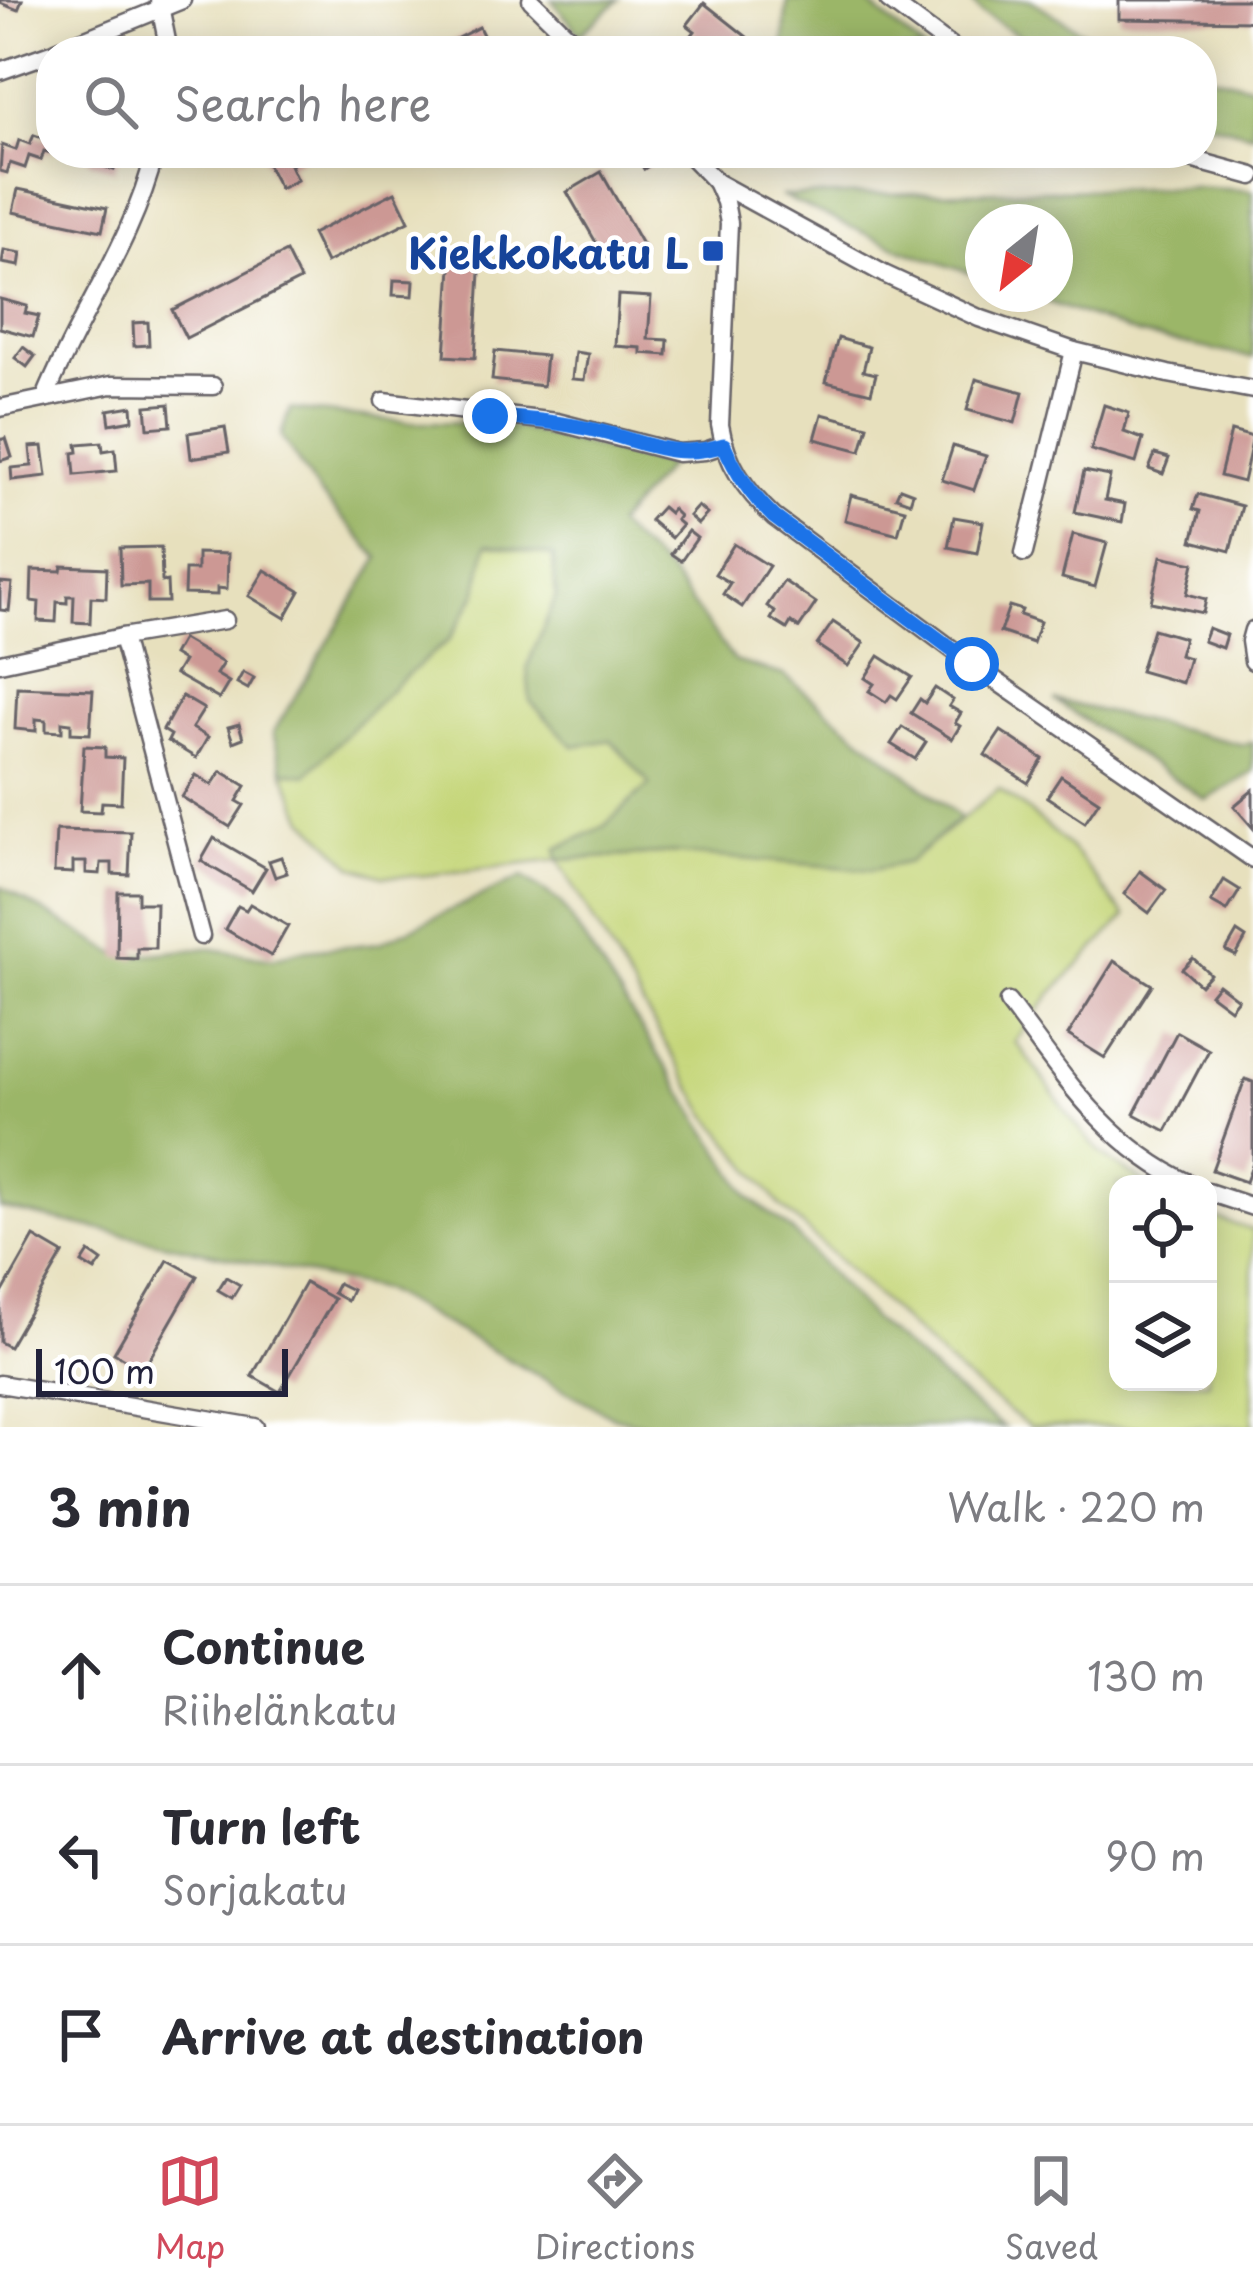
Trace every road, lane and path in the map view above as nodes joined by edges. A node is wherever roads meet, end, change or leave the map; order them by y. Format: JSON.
{"nodes":[{"id":1,"x":182,"y":0,"type":"edge"},
{"id":2,"x":531,"y":0,"type":"edge"},
{"id":3,"x":888,"y":0,"type":"edge"},
{"id":4,"x":160,"y":5,"type":"edge"},
{"id":5,"x":90,"y":36,"type":"edge"},
{"id":6,"x":166,"y":36,"type":"edge"},
{"id":7,"x":568,"y":36,"type":"edge"},
{"id":8,"x":937,"y":36,"type":"edge"},
{"id":9,"x":36,"y":58,"type":"edge"},
{"id":10,"x":0,"y":71,"type":"edge"},
{"id":11,"x":1217,"y":166,"type":"edge"},
{"id":12,"x":151,"y":168,"type":"edge"},
{"id":13,"x":702,"y":168,"type":"edge"},
{"id":14,"x":1253,"y":176,"type":"edge"},
{"id":15,"x":716,"y":182,"type":"junction"},
{"id":16,"x":1074,"y":351,"type":"junction"},
{"id":17,"x":213,"y":386,"type":"dead end"},
{"id":18,"x":1253,"y":390,"type":"edge"},
{"id":19,"x":45,"y":398,"type":"junction"},
{"id":20,"x":384,"y":401,"type":"dead end"},
{"id":21,"x":0,"y":408,"type":"edge"},
{"id":22,"x":724,"y":445,"type":"junction"},
{"id":23,"x":1024,"y":554,"type":"dead end"},
{"id":24,"x":225,"y":620,"type":"dead end"},
{"id":25,"x":1253,"y":631,"type":"edge"},
{"id":26,"x":122,"y":637,"type":"junction"},
{"id":27,"x":1253,"y":662,"type":"edge"},
{"id":28,"x":0,"y":663,"type":"edge"},
{"id":29,"x":1253,"y":859,"type":"edge"},
{"id":30,"x":201,"y":936,"type":"dead end"},
{"id":31,"x":1008,"y":1002,"type":"dead end"},
{"id":32,"x":1171,"y":1175,"type":"edge"},
{"id":33,"x":1217,"y":1195,"type":"edge"},
{"id":34,"x":1253,"y":1207,"type":"edge"},
{"id":35,"x":0,"y":1384,"type":"edge"},
{"id":36,"x":256,"y":1427,"type":"edge"}],
"edges":[{"from":1,"to":4,"type":"street"},
{"from":2,"to":7,"type":"street"},
{"from":3,"to":8,"type":"street"},
{"from":4,"to":5,"type":"street"},
{"from":4,"to":6,"type":"street"},
{"from":9,"to":10,"type":"street"},
{"from":11,"to":14,"type":"street"},
{"from":12,"to":19,"type":"street"},
{"from":13,"to":15,"type":"street"},
{"from":15,"to":16,"type":"street"},
{"from":15,"to":22,"type":"street"},
{"from":16,"to":18,"type":"street"},
{"from":16,"to":23,"type":"street"},
{"from":17,"to":19,"type":"street"},
{"from":19,"to":21,"type":"street"},
{"from":20,"to":22,"type":"street"},
{"from":22,"to":29,"type":"street"},
{"from":24,"to":26,"type":"street"},
{"from":25,"to":27,"type":"street"},
{"from":26,"to":28,"type":"street"},
{"from":26,"to":30,"type":"street"},
{"from":31,"to":32,"type":"street"},
{"from":33,"to":34,"type":"street"},
{"from":35,"to":36,"type":"street"}]}
